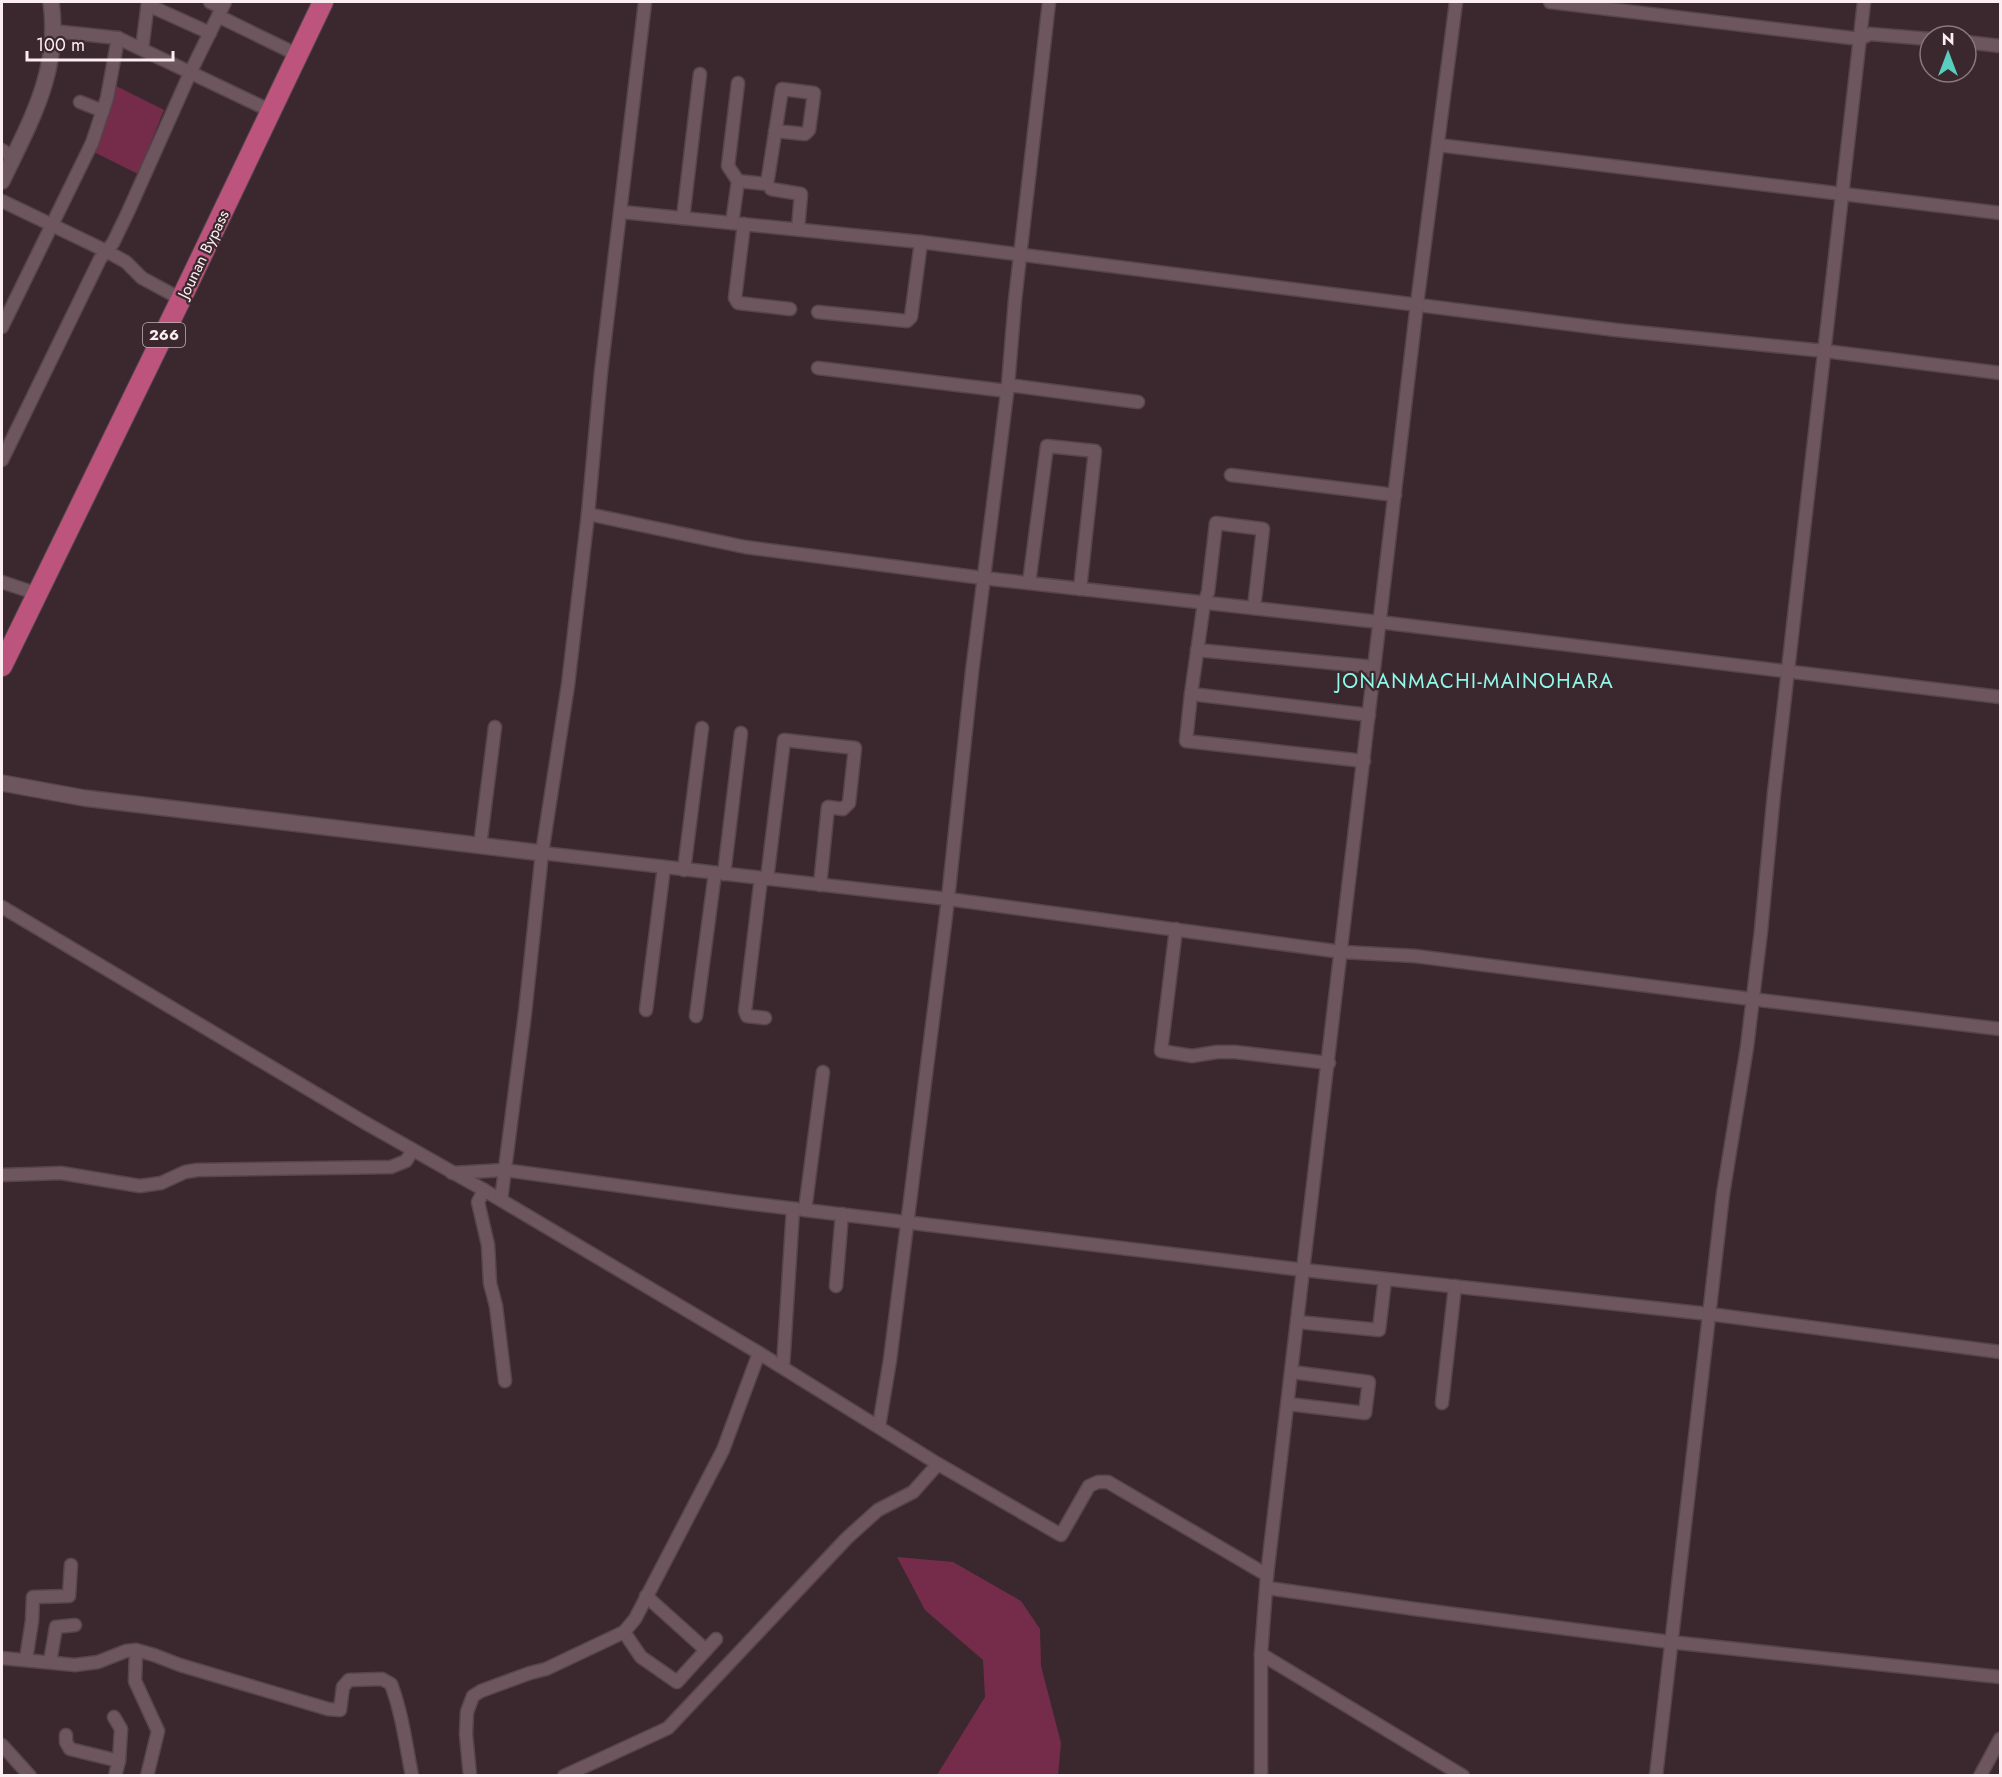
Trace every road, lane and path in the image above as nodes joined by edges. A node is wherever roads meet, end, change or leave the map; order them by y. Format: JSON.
{"nodes":[{"id":1,"x":51,"y":2,"type":"edge"},
{"id":2,"x":210,"y":2,"type":"edge"},
{"id":3,"x":323,"y":2,"type":"edge"},
{"id":4,"x":645,"y":2,"type":"edge"},
{"id":5,"x":1049,"y":2,"type":"edge"},
{"id":6,"x":1456,"y":2,"type":"edge"},
{"id":7,"x":1550,"y":2,"type":"edge"},
{"id":8,"x":1864,"y":2,"type":"edge"},
{"id":9,"x":148,"y":3,"type":"edge"},
{"id":10,"x":222,"y":9,"type":"edge"},
{"id":11,"x":53,"y":31,"type":"junction"},
{"id":12,"x":210,"y":33,"type":"junction"},
{"id":13,"x":118,"y":38,"type":"junction"},
{"id":14,"x":1918,"y":38,"type":"edge"},
{"id":15,"x":1860,"y":39,"type":"junction"},
{"id":16,"x":1978,"y":43,"type":"edge"},
{"id":17,"x":2001,"y":46,"type":"edge"},
{"id":18,"x":142,"y":49,"type":"junction"},
{"id":19,"x":298,"y":55,"type":"junction"},
{"id":20,"x":191,"y":71,"type":"junction"},
{"id":21,"x":700,"y":74,"type":"dead end"},
{"id":22,"x":738,"y":83,"type":"dead end"},
{"id":23,"x":80,"y":102,"type":"dead end"},
{"id":24,"x":103,"y":111,"type":"junction"},
{"id":25,"x":271,"y":111,"type":"junction"},
{"id":26,"x":775,"y":131,"type":"dead end"},
{"id":27,"x":1438,"y":145,"type":"junction"},
{"id":28,"x":7,"y":154,"type":"edge"},
{"id":29,"x":2,"y":181,"type":"edge"},
{"id":30,"x":738,"y":181,"type":"junction"},
{"id":31,"x":771,"y":189,"type":"dead end"},
{"id":32,"x":1843,"y":194,"type":"junction"},
{"id":33,"x":2,"y":201,"type":"edge"},
{"id":34,"x":622,"y":212,"type":"junction"},
{"id":35,"x":2001,"y":213,"type":"edge"},
{"id":36,"x":683,"y":218,"type":"junction"},
{"id":37,"x":738,"y":223,"type":"junction"},
{"id":38,"x":50,"y":224,"type":"junction"},
{"id":39,"x":798,"y":229,"type":"junction"},
{"id":40,"x":921,"y":242,"type":"junction"},
{"id":41,"x":106,"y":251,"type":"junction"},
{"id":42,"x":1021,"y":256,"type":"junction"},
{"id":43,"x":182,"y":299,"type":"junction"},
{"id":44,"x":1417,"y":304,"type":"junction"},
{"id":45,"x":790,"y":309,"type":"dead end"},
{"id":46,"x":818,"y":312,"type":"dead end"},
{"id":47,"x":2,"y":327,"type":"edge"},
{"id":48,"x":1825,"y":351,"type":"junction"},
{"id":49,"x":818,"y":368,"type":"dead end"},
{"id":50,"x":2001,"y":373,"type":"edge"},
{"id":51,"x":1007,"y":388,"type":"junction"},
{"id":52,"x":1138,"y":402,"type":"dead end"},
{"id":53,"x":2,"y":460,"type":"edge"},
{"id":54,"x":1232,"y":475,"type":"dead end"},
{"id":55,"x":1395,"y":495,"type":"junction"},
{"id":56,"x":588,"y":514,"type":"junction"},
{"id":57,"x":983,"y":578,"type":"junction"},
{"id":58,"x":2,"y":582,"type":"edge"},
{"id":59,"x":1029,"y":583,"type":"junction"},
{"id":60,"x":1080,"y":589,"type":"junction"},
{"id":61,"x":38,"y":594,"type":"junction"},
{"id":62,"x":1204,"y":603,"type":"junction"},
{"id":63,"x":1254,"y":608,"type":"junction"},
{"id":64,"x":1379,"y":622,"type":"junction"},
{"id":65,"x":1197,"y":650,"type":"junction"},
{"id":66,"x":2,"y":666,"type":"edge"},
{"id":67,"x":1374,"y":667,"type":"junction"},
{"id":68,"x":1789,"y":672,"type":"junction"},
{"id":69,"x":1191,"y":694,"type":"junction"},
{"id":70,"x":2001,"y":697,"type":"edge"},
{"id":71,"x":1369,"y":715,"type":"junction"},
{"id":72,"x":495,"y":727,"type":"dead end"},
{"id":73,"x":702,"y":728,"type":"dead end"},
{"id":74,"x":741,"y":733,"type":"dead end"},
{"id":75,"x":1364,"y":761,"type":"junction"},
{"id":76,"x":2,"y":783,"type":"edge"},
{"id":77,"x":480,"y":846,"type":"junction"},
{"id":78,"x":542,"y":854,"type":"junction"},
{"id":79,"x":664,"y":867,"type":"junction"},
{"id":80,"x":684,"y":870,"type":"junction"},
{"id":81,"x":720,"y":874,"type":"junction"},
{"id":82,"x":764,"y":878,"type":"junction"},
{"id":83,"x":820,"y":885,"type":"junction"},
{"id":84,"x":948,"y":899,"type":"junction"},
{"id":85,"x":2,"y":907,"type":"edge"},
{"id":86,"x":1176,"y":929,"type":"junction"},
{"id":87,"x":1342,"y":952,"type":"junction"},
{"id":88,"x":1751,"y":999,"type":"junction"},
{"id":89,"x":646,"y":1010,"type":"dead end"},
{"id":90,"x":696,"y":1016,"type":"dead end"},
{"id":91,"x":765,"y":1018,"type":"dead end"},
{"id":92,"x":2001,"y":1029,"type":"edge"},
{"id":93,"x":1329,"y":1063,"type":"junction"},
{"id":94,"x":823,"y":1072,"type":"dead end"},
{"id":95,"x":413,"y":1150,"type":"junction"},
{"id":96,"x":504,"y":1170,"type":"junction"},
{"id":97,"x":452,"y":1173,"type":"junction"},
{"id":98,"x":2,"y":1175,"type":"edge"},
{"id":99,"x":484,"y":1190,"type":"junction"},
{"id":100,"x":501,"y":1200,"type":"junction"},
{"id":101,"x":799,"y":1209,"type":"junction"},
{"id":102,"x":842,"y":1214,"type":"junction"},
{"id":103,"x":906,"y":1221,"type":"junction"},
{"id":104,"x":1304,"y":1270,"type":"junction"},
{"id":105,"x":1385,"y":1279,"type":"junction"},
{"id":106,"x":836,"y":1286,"type":"dead end"},
{"id":107,"x":1455,"y":1286,"type":"junction"},
{"id":108,"x":1709,"y":1314,"type":"junction"},
{"id":109,"x":1298,"y":1322,"type":"junction"},
{"id":110,"x":2001,"y":1352,"type":"edge"},
{"id":111,"x":759,"y":1353,"type":"junction"},
{"id":112,"x":783,"y":1367,"type":"junction"},
{"id":113,"x":1292,"y":1372,"type":"junction"},
{"id":114,"x":505,"y":1381,"type":"dead end"},
{"id":115,"x":1442,"y":1403,"type":"dead end"},
{"id":116,"x":1288,"y":1404,"type":"junction"},
{"id":117,"x":879,"y":1426,"type":"junction"},
{"id":118,"x":938,"y":1464,"type":"junction"},
{"id":119,"x":71,"y":1565,"type":"dead end"},
{"id":120,"x":1267,"y":1581,"type":"junction"},
{"id":121,"x":646,"y":1596,"type":"junction"},
{"id":122,"x":75,"y":1625,"type":"dead end"},
{"id":123,"x":624,"y":1632,"type":"junction"},
{"id":124,"x":716,"y":1639,"type":"dead end"},
{"id":125,"x":1670,"y":1642,"type":"junction"},
{"id":126,"x":136,"y":1650,"type":"junction"},
{"id":127,"x":706,"y":1650,"type":"junction"},
{"id":128,"x":1261,"y":1654,"type":"junction"},
{"id":129,"x":2,"y":1658,"type":"edge"},
{"id":130,"x":26,"y":1659,"type":"junction"},
{"id":131,"x":50,"y":1662,"type":"junction"},
{"id":132,"x":2001,"y":1677,"type":"edge"},
{"id":133,"x":114,"y":1717,"type":"dead end"},
{"id":134,"x":66,"y":1735,"type":"dead end"},
{"id":135,"x":2001,"y":1740,"type":"edge"},
{"id":136,"x":2,"y":1745,"type":"edge"},
{"id":137,"x":119,"y":1761,"type":"junction"},
{"id":138,"x":30,"y":1776,"type":"edge"},
{"id":139,"x":115,"y":1776,"type":"edge"},
{"id":140,"x":147,"y":1776,"type":"edge"},
{"id":141,"x":412,"y":1776,"type":"edge"},
{"id":142,"x":470,"y":1776,"type":"edge"},
{"id":143,"x":564,"y":1776,"type":"edge"},
{"id":144,"x":1261,"y":1776,"type":"edge"},
{"id":145,"x":1463,"y":1776,"type":"edge"},
{"id":146,"x":1656,"y":1776,"type":"edge"},
{"id":147,"x":1980,"y":1776,"type":"edge"}],
"edges":[{"from":1,"to":11,"type":"street"},
{"from":2,"to":10,"type":"street"},
{"from":3,"to":19,"type":"highway","name":"Jounan Bypass","number":"266"},
{"from":4,"to":34,"type":"street"},
{"from":5,"to":42,"type":"street"},
{"from":6,"to":27,"type":"street"},
{"from":7,"to":15,"type":"street"},
{"from":8,"to":15,"type":"street"},
{"from":9,"to":12,"type":"street"},
{"from":9,"to":18,"type":"street"},
{"from":10,"to":12,"type":"street"},
{"from":10,"to":19,"type":"street"},
{"from":11,"to":13,"type":"street"},
{"from":11,"to":28,"type":"street"},
{"from":12,"to":20,"type":"street"},
{"from":13,"to":18,"type":"street"},
{"from":13,"to":24,"type":"street"},
{"from":14,"to":15,"type":"street"},
{"from":15,"to":32,"type":"street"},
{"from":16,"to":17,"type":"street"},
{"from":18,"to":20,"type":"street"},
{"from":19,"to":25,"type":"highway","name":"Jounan Bypass","number":"266"},
{"from":20,"to":25,"type":"street"},
{"from":20,"to":41,"type":"street"},
{"from":21,"to":36,"type":"street"},
{"from":22,"to":30,"type":"street"},
{"from":23,"to":24,"type":"street"},
{"from":24,"to":38,"type":"street"},
{"from":25,"to":43,"type":"highway","name":"Jounan Bypass","number":"266"},
{"from":26,"to":30,"type":"street"},
{"from":27,"to":32,"type":"street"},
{"from":27,"to":44,"type":"street"},
{"from":28,"to":29,"type":"street"},
{"from":30,"to":37,"type":"street"},
{"from":31,"to":39,"type":"street"},
{"from":32,"to":35,"type":"street"},
{"from":32,"to":48,"type":"street"},
{"from":33,"to":38,"type":"street"},
{"from":34,"to":36,"type":"street"},
{"from":34,"to":56,"type":"street"},
{"from":36,"to":37,"type":"street"},
{"from":37,"to":39,"type":"street"},
{"from":37,"to":45,"type":"street"},
{"from":38,"to":41,"type":"street"},
{"from":38,"to":47,"type":"street"},
{"from":39,"to":40,"type":"street"},
{"from":40,"to":42,"type":"street"},
{"from":40,"to":46,"type":"street"},
{"from":41,"to":43,"type":"street"},
{"from":41,"to":53,"type":"street"},
{"from":42,"to":44,"type":"street"},
{"from":42,"to":51,"type":"street"},
{"from":43,"to":61,"type":"highway","name":"Jounan Bypass","number":"266"},
{"from":44,"to":48,"type":"street"},
{"from":44,"to":55,"type":"street"},
{"from":48,"to":50,"type":"street"},
{"from":48,"to":68,"type":"street"},
{"from":49,"to":51,"type":"street"},
{"from":51,"to":52,"type":"street"},
{"from":51,"to":57,"type":"street"},
{"from":54,"to":55,"type":"street"},
{"from":55,"to":64,"type":"street"},
{"from":56,"to":57,"type":"street"},
{"from":56,"to":78,"type":"street"},
{"from":57,"to":59,"type":"street"},
{"from":57,"to":84,"type":"street"},
{"from":58,"to":61,"type":"street"},
{"from":59,"to":60,"type":"street"},
{"from":59,"to":60,"type":"street"},
{"from":60,"to":62,"type":"street"},
{"from":61,"to":66,"type":"highway","name":"Jounan Bypass","number":"266"},
{"from":62,"to":63,"type":"street"},
{"from":62,"to":63,"type":"street"},
{"from":62,"to":65,"type":"street"},
{"from":63,"to":64,"type":"street"},
{"from":64,"to":67,"type":"street"},
{"from":64,"to":68,"type":"street"},
{"from":65,"to":67,"type":"street"},
{"from":65,"to":69,"type":"street"},
{"from":67,"to":71,"type":"street"},
{"from":68,"to":70,"type":"street"},
{"from":68,"to":88,"type":"street"},
{"from":69,"to":71,"type":"street"},
{"from":69,"to":75,"type":"street"},
{"from":71,"to":75,"type":"street"},
{"from":72,"to":77,"type":"street"},
{"from":73,"to":80,"type":"street"},
{"from":74,"to":81,"type":"street"},
{"from":75,"to":87,"type":"street"},
{"from":76,"to":77,"type":"street"},
{"from":77,"to":78,"type":"street"},
{"from":78,"to":79,"type":"street"},
{"from":78,"to":96,"type":"street"},
{"from":79,"to":80,"type":"street"},
{"from":79,"to":89,"type":"street"},
{"from":80,"to":81,"type":"street"},
{"from":81,"to":82,"type":"street"},
{"from":81,"to":90,"type":"street"},
{"from":82,"to":83,"type":"street"},
{"from":82,"to":83,"type":"street"},
{"from":82,"to":91,"type":"street"},
{"from":83,"to":84,"type":"street"},
{"from":84,"to":86,"type":"street"},
{"from":84,"to":103,"type":"street"},
{"from":85,"to":95,"type":"street"},
{"from":86,"to":87,"type":"street"},
{"from":86,"to":93,"type":"street"},
{"from":87,"to":88,"type":"street"},
{"from":87,"to":93,"type":"street"},
{"from":88,"to":92,"type":"street"},
{"from":88,"to":108,"type":"street"},
{"from":93,"to":104,"type":"street"},
{"from":94,"to":101,"type":"street"},
{"from":95,"to":97,"type":"street"},
{"from":95,"to":98,"type":"street"},
{"from":96,"to":97,"type":"street"},
{"from":96,"to":100,"type":"street"},
{"from":96,"to":101,"type":"street"},
{"from":97,"to":99,"type":"street"},
{"from":99,"to":100,"type":"street"},
{"from":99,"to":114,"type":"street"},
{"from":100,"to":111,"type":"street"},
{"from":101,"to":102,"type":"street"},
{"from":101,"to":112,"type":"street"},
{"from":102,"to":103,"type":"street"},
{"from":102,"to":106,"type":"street"},
{"from":103,"to":104,"type":"street"},
{"from":103,"to":117,"type":"street"},
{"from":104,"to":105,"type":"street"},
{"from":104,"to":109,"type":"street"},
{"from":105,"to":107,"type":"street"},
{"from":105,"to":109,"type":"street"},
{"from":107,"to":108,"type":"street"},
{"from":107,"to":115,"type":"street"},
{"from":108,"to":110,"type":"street"},
{"from":108,"to":125,"type":"street"},
{"from":109,"to":113,"type":"street"},
{"from":111,"to":112,"type":"street"},
{"from":111,"to":121,"type":"street"},
{"from":112,"to":117,"type":"street"},
{"from":113,"to":116,"type":"street"},
{"from":113,"to":116,"type":"street"},
{"from":116,"to":120,"type":"street"},
{"from":117,"to":118,"type":"street"},
{"from":118,"to":120,"type":"street"},
{"from":118,"to":143,"type":"street"},
{"from":119,"to":130,"type":"street"},
{"from":120,"to":125,"type":"street"},
{"from":120,"to":128,"type":"street"},
{"from":121,"to":123,"type":"street"},
{"from":121,"to":127,"type":"street"},
{"from":122,"to":131,"type":"street"},
{"from":123,"to":127,"type":"street"},
{"from":123,"to":142,"type":"street"},
{"from":124,"to":127,"type":"street"},
{"from":125,"to":132,"type":"street"},
{"from":125,"to":146,"type":"street"},
{"from":126,"to":131,"type":"street"},
{"from":126,"to":140,"type":"street"},
{"from":126,"to":141,"type":"street"},
{"from":128,"to":144,"type":"street"},
{"from":128,"to":145,"type":"street"},
{"from":129,"to":130,"type":"street"},
{"from":130,"to":131,"type":"street"},
{"from":133,"to":137,"type":"street"},
{"from":134,"to":137,"type":"street"},
{"from":135,"to":147,"type":"street"},
{"from":136,"to":138,"type":"street"},
{"from":137,"to":139,"type":"street"}]}
